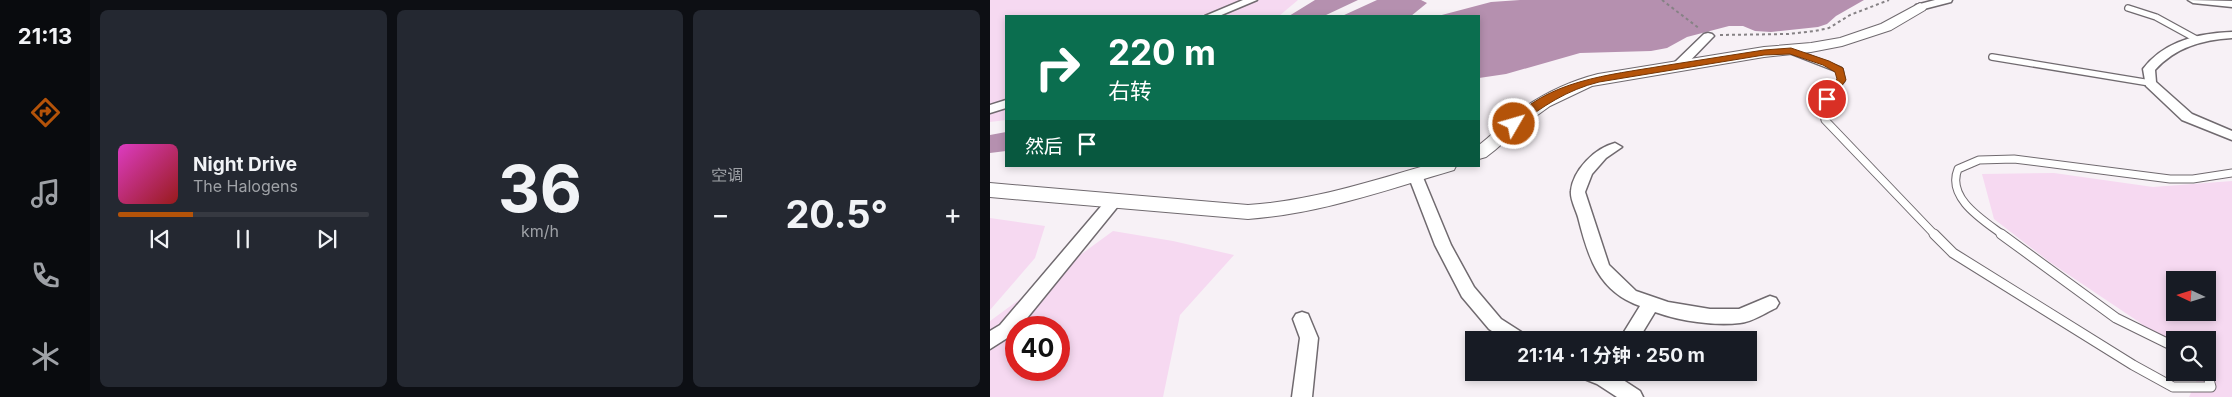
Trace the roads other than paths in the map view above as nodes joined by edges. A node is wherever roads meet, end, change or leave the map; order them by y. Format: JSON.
{"nodes":[{"id":1,"x":1252,"y":0,"type":"edge"},
{"id":2,"x":1947,"y":0,"type":"edge"},
{"id":3,"x":2193,"y":0,"type":"edge"},
{"id":4,"x":2232,"y":4,"type":"edge"},
{"id":5,"x":1920,"y":7,"type":"joint"},
{"id":6,"x":2128,"y":8,"type":"dead end"},
{"id":7,"x":1213,"y":15,"type":"edge"},
{"id":8,"x":2232,"y":35,"type":"edge"},
{"id":9,"x":1708,"y":36,"type":"road end"},
{"id":10,"x":2198,"y":40,"type":"junction"},
{"id":11,"x":1791,"y":51,"type":"junction"},
{"id":12,"x":1992,"y":56,"type":"dead end"},
{"id":13,"x":1678,"y":66,"type":"junction"},
{"id":14,"x":2150,"y":83,"type":"junction"},
{"id":15,"x":1005,"y":104,"type":"edge"},
{"id":16,"x":990,"y":109,"type":"edge"},
{"id":17,"x":2232,"y":136,"type":"edge"},
{"id":18,"x":1615,"y":146,"type":"dead end"},
{"id":19,"x":1480,"y":152,"type":"edge"},
{"id":20,"x":1443,"y":167,"type":"edge"},
{"id":21,"x":2232,"y":173,"type":"edge"},
{"id":22,"x":1415,"y":175,"type":"junction"},
{"id":23,"x":990,"y":190,"type":"edge"},
{"id":24,"x":1114,"y":201,"type":"junction"},
{"id":25,"x":1770,"y":303,"type":"dead end"},
{"id":26,"x":1651,"y":304,"type":"junction"},
{"id":27,"x":1302,"y":319,"type":"dead end"},
{"id":28,"x":1506,"y":331,"type":"edge"},
{"id":29,"x":1634,"y":331,"type":"edge"},
{"id":30,"x":990,"y":341,"type":"edge"},
{"id":31,"x":2166,"y":343,"type":"edge"},
{"id":32,"x":1610,"y":381,"type":"edge"},
{"id":33,"x":2209,"y":381,"type":"edge"},
{"id":34,"x":1302,"y":397,"type":"edge"},
{"id":35,"x":1633,"y":397,"type":"edge"}],
"edges":[{"from":1,"to":7,"type":"street"},
{"from":2,"to":5,"type":"street"},
{"from":3,"to":4,"type":"street"},
{"from":5,"to":11,"type":"street"},
{"from":6,"to":10,"type":"lane"},
{"from":8,"to":10,"type":"street"},
{"from":9,"to":13,"type":"street"},
{"from":10,"to":14,"type":"street"},
{"from":11,"to":13,"type":"street"},
{"from":11,"to":33,"type":"lane"},
{"from":12,"to":14,"type":"lane"},
{"from":13,"to":19,"type":"street"},
{"from":14,"to":17,"type":"street"},
{"from":15,"to":16,"type":"street"},
{"from":18,"to":26,"type":"street"},
{"from":20,"to":22,"type":"street"},
{"from":21,"to":31,"type":"lane"},
{"from":22,"to":24,"type":"street"},
{"from":22,"to":28,"type":"street"},
{"from":23,"to":24,"type":"street"},
{"from":24,"to":30,"type":"street"},
{"from":25,"to":26,"type":"street"},
{"from":26,"to":29,"type":"street"},
{"from":27,"to":34,"type":"street"},
{"from":32,"to":35,"type":"street"}]}
